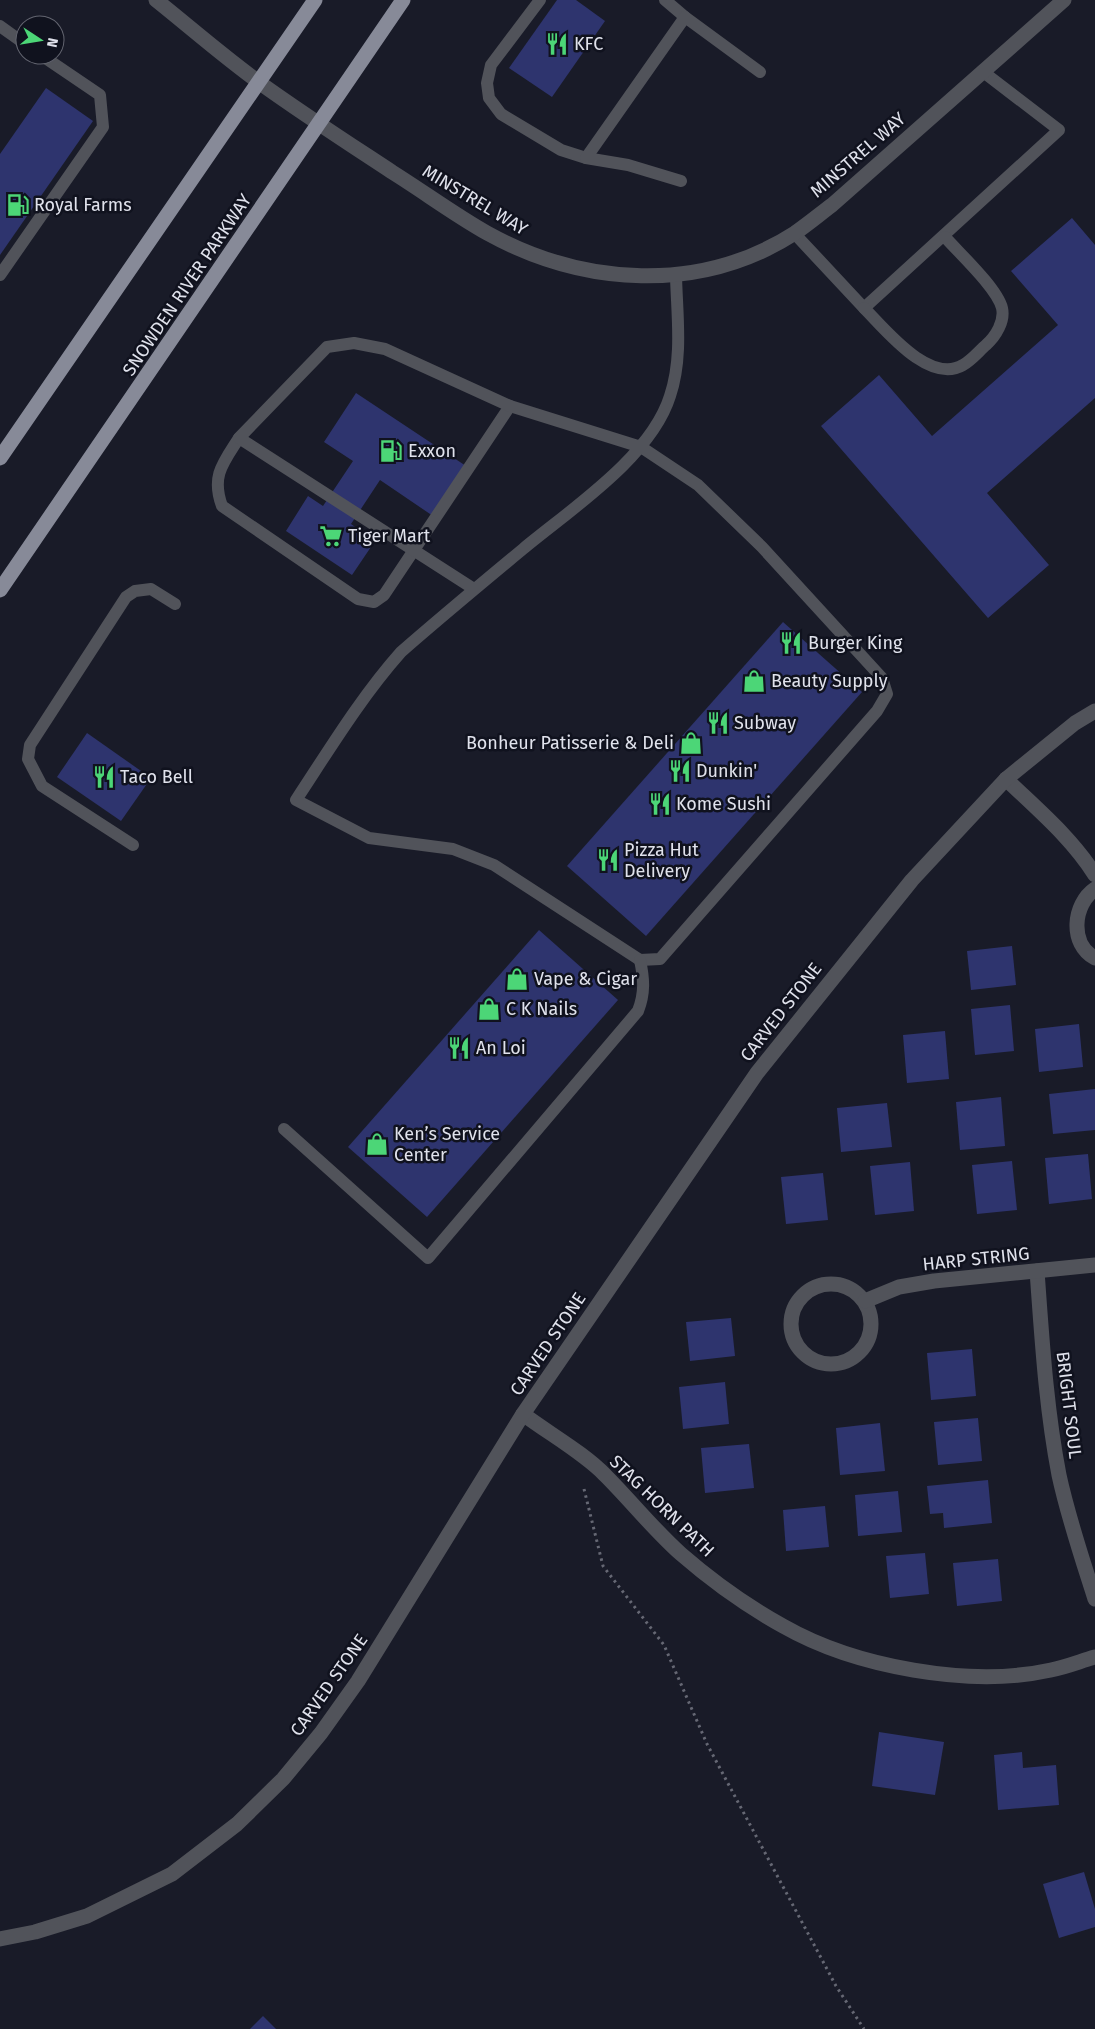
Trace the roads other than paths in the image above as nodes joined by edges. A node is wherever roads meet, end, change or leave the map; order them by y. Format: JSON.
{"nodes":[{"id":1,"x":156,"y":0,"type":"edge"},
{"id":2,"x":315,"y":0,"type":"edge"},
{"id":3,"x":403,"y":0,"type":"edge"},
{"id":4,"x":540,"y":0,"type":"edge"},
{"id":5,"x":665,"y":0,"type":"edge"},
{"id":6,"x":1064,"y":0,"type":"edge"},
{"id":7,"x":685,"y":17,"type":"junction"},
{"id":8,"x":0,"y":26,"type":"edge"},
{"id":9,"x":15,"y":37,"type":"edge"},
{"id":10,"x":56,"y":65,"type":"edge"},
{"id":11,"x":982,"y":71,"type":"junction"},
{"id":12,"x":760,"y":72,"type":"dead end"},
{"id":13,"x":259,"y":82,"type":"junction"},
{"id":14,"x":319,"y":124,"type":"junction"},
{"id":15,"x":586,"y":158,"type":"junction"},
{"id":16,"x":681,"y":181,"type":"dead end"},
{"id":17,"x":794,"y":233,"type":"junction"},
{"id":18,"x":944,"y":237,"type":"junction"},
{"id":19,"x":0,"y":275,"type":"edge"},
{"id":20,"x":676,"y":276,"type":"junction"},
{"id":21,"x":864,"y":308,"type":"junction"},
{"id":22,"x":510,"y":406,"type":"junction"},
{"id":23,"x":238,"y":438,"type":"junction"},
{"id":24,"x":641,"y":447,"type":"junction"},
{"id":25,"x":0,"y":458,"type":"edge"},
{"id":26,"x":414,"y":551,"type":"junction"},
{"id":27,"x":474,"y":589,"type":"junction"},
{"id":28,"x":0,"y":590,"type":"edge"},
{"id":29,"x":175,"y":604,"type":"dead end"},
{"id":30,"x":1095,"y":711,"type":"edge"},
{"id":31,"x":1006,"y":779,"type":"junction"},
{"id":32,"x":133,"y":845,"type":"dead end"},
{"id":33,"x":1095,"y":875,"type":"edge"},
{"id":34,"x":1095,"y":890,"type":"edge"},
{"id":35,"x":1095,"y":958,"type":"edge"},
{"id":36,"x":640,"y":960,"type":"junction"},
{"id":37,"x":284,"y":1129,"type":"dead end"},
{"id":38,"x":1095,"y":1265,"type":"edge"},
{"id":39,"x":1037,"y":1271,"type":"junction"},
{"id":40,"x":865,"y":1301,"type":"junction"},
{"id":41,"x":523,"y":1414,"type":"junction"},
{"id":42,"x":1095,"y":1599,"type":"edge"},
{"id":43,"x":1095,"y":1657,"type":"edge"},
{"id":44,"x":0,"y":1940,"type":"edge"}],
"edges":[{"from":1,"to":13,"type":"street","name":"MINSTREL WAY"},
{"from":2,"to":13,"type":"main road"},
{"from":3,"to":14,"type":"main road","name":"SNOWDEN RIVER PARKWAY"},
{"from":4,"to":15,"type":"lane"},
{"from":5,"to":7,"type":"lane"},
{"from":6,"to":11,"type":"street","name":"MINSTREL WAY"},
{"from":7,"to":12,"type":"lane"},
{"from":7,"to":15,"type":"lane"},
{"from":8,"to":9,"type":"lane"},
{"from":10,"to":19,"type":"lane"},
{"from":11,"to":17,"type":"street","name":"MINSTREL WAY"},
{"from":11,"to":18,"type":"lane"},
{"from":13,"to":14,"type":"street","name":"MINSTREL WAY"},
{"from":13,"to":25,"type":"main road"},
{"from":14,"to":20,"type":"street","name":"MINSTREL WAY"},
{"from":14,"to":28,"type":"main road","name":"SNOWDEN RIVER PARKWAY"},
{"from":15,"to":16,"type":"lane"},
{"from":17,"to":20,"type":"street","name":"MINSTREL WAY"},
{"from":17,"to":21,"type":"lane"},
{"from":18,"to":21,"type":"lane"},
{"from":18,"to":21,"type":"lane"},
{"from":20,"to":24,"type":"lane"},
{"from":22,"to":23,"type":"lane"},
{"from":22,"to":24,"type":"lane"},
{"from":22,"to":26,"type":"lane"},
{"from":23,"to":26,"type":"lane"},
{"from":23,"to":26,"type":"lane"},
{"from":24,"to":27,"type":"lane"},
{"from":24,"to":36,"type":"lane"},
{"from":26,"to":27,"type":"lane"},
{"from":27,"to":36,"type":"lane"},
{"from":29,"to":32,"type":"lane"},
{"from":30,"to":31,"type":"street","name":"CARVED STONE"},
{"from":31,"to":33,"type":"street"},
{"from":31,"to":41,"type":"street","name":"CARVED STONE"},
{"from":34,"to":35,"type":"street"},
{"from":36,"to":37,"type":"lane"},
{"from":38,"to":39,"type":"street","name":"HARP STRING"},
{"from":39,"to":40,"type":"street","name":"HARP STRING"},
{"from":39,"to":42,"type":"street","name":"BRIGHT SOUL"},
{"from":40,"to":40,"type":"street"},
{"from":41,"to":43,"type":"street","name":"STAG HORN PATH"},
{"from":41,"to":44,"type":"street","name":"CARVED STONE"}]}
